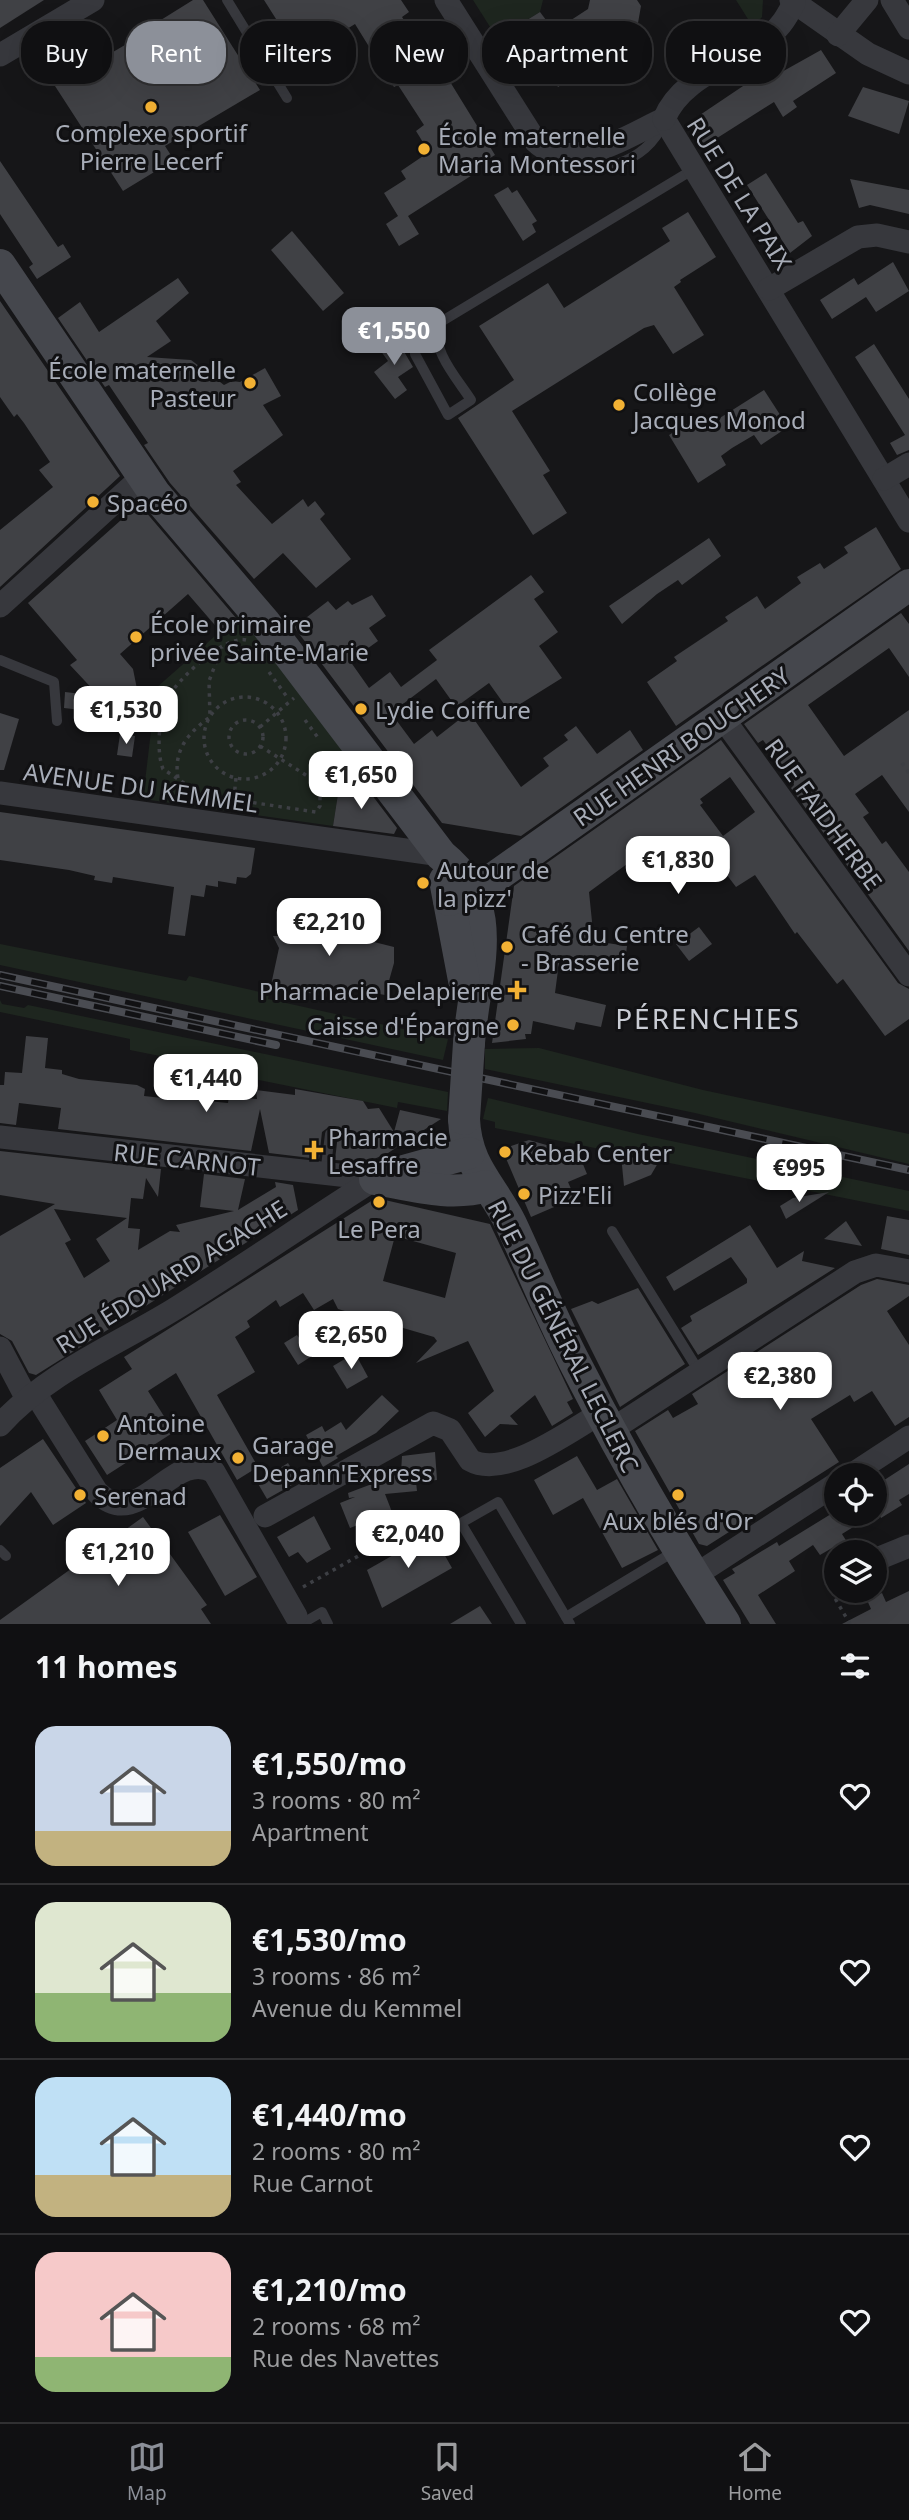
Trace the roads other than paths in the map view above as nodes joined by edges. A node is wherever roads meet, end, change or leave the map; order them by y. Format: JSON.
{"nodes":[{"id":1,"x":93,"y":0,"type":"edge"},
{"id":2,"x":227,"y":0,"type":"edge"},
{"id":3,"x":446,"y":0,"type":"edge"},
{"id":4,"x":793,"y":1,"type":"edge"},
{"id":5,"x":880,"y":1,"type":"edge"},
{"id":6,"x":909,"y":28,"type":"edge"},
{"id":7,"x":838,"y":35,"type":"junction"},
{"id":8,"x":0,"y":55,"type":"edge"},
{"id":9,"x":906,"y":68,"type":"edge"},
{"id":10,"x":287,"y":98,"type":"dead end"},
{"id":11,"x":664,"y":119,"type":"junction"},
{"id":12,"x":694,"y":169,"type":"junction"},
{"id":13,"x":909,"y":242,"type":"edge"},
{"id":14,"x":0,"y":265,"type":"edge"},
{"id":15,"x":769,"y":289,"type":"junction"},
{"id":16,"x":439,"y":323,"type":"junction"},
{"id":17,"x":909,"y":464,"type":"edge"},
{"id":18,"x":142,"y":477,"type":"junction"},
{"id":19,"x":884,"y":480,"type":"junction"},
{"id":20,"x":909,"y":521,"type":"edge"},
{"id":21,"x":909,"y":585,"type":"edge"},
{"id":22,"x":0,"y":606,"type":"edge"},
{"id":23,"x":0,"y":660,"type":"edge"},
{"id":24,"x":722,"y":717,"type":"junction"},
{"id":25,"x":57,"y":721,"type":"dead end"},
{"id":26,"x":0,"y":793,"type":"edge"},
{"id":27,"x":441,"y":855,"type":"junction"},
{"id":28,"x":462,"y":896,"type":"junction"},
{"id":29,"x":909,"y":975,"type":"edge"},
{"id":30,"x":330,"y":1133,"type":"dead end"},
{"id":31,"x":0,"y":1138,"type":"edge"},
{"id":32,"x":469,"y":1153,"type":"junction"},
{"id":33,"x":325,"y":1174,"type":"junction"},
{"id":34,"x":375,"y":1179,"type":"junction"},
{"id":35,"x":486,"y":1186,"type":"junction"},
{"id":36,"x":612,"y":1230,"type":"dead end"},
{"id":37,"x":909,"y":1270,"type":"edge"},
{"id":38,"x":0,"y":1348,"type":"edge"},
{"id":39,"x":700,"y":1373,"type":"junction"},
{"id":40,"x":31,"y":1396,"type":"junction"},
{"id":41,"x":606,"y":1421,"type":"junction"},
{"id":42,"x":0,"y":1425,"type":"edge"},
{"id":43,"x":909,"y":1437,"type":"edge"},
{"id":44,"x":869,"y":1463,"type":"edge"},
{"id":45,"x":824,"y":1492,"type":"edge"},
{"id":46,"x":265,"y":1516,"type":"dead end"},
{"id":47,"x":909,"y":1546,"type":"edge"},
{"id":48,"x":678,"y":1549,"type":"junction"},
{"id":49,"x":887,"y":1555,"type":"edge"},
{"id":50,"x":694,"y":1576,"type":"junction"},
{"id":51,"x":292,"y":1613,"type":"edge"},
{"id":52,"x":568,"y":1620,"type":"edge"},
{"id":53,"x":328,"y":1624,"type":"edge"},
{"id":54,"x":521,"y":1624,"type":"edge"},
{"id":55,"x":724,"y":1624,"type":"edge"}],
"edges":[{"from":1,"to":8,"type":"street"},
{"from":2,"to":10,"type":"lane"},
{"from":3,"to":11,"type":"street","name":"RUE DE LA PAIX"},
{"from":4,"to":7,"type":"street"},
{"from":4,"to":11,"type":"street"},
{"from":5,"to":6,"type":"street"},
{"from":5,"to":7,"type":"street"},
{"from":7,"to":9,"type":"street"},
{"from":11,"to":12,"type":"street","name":"RUE DE LA PAIX"},
{"from":12,"to":15,"type":"street","name":"RUE DE LA PAIX"},
{"from":12,"to":16,"type":"lane"},
{"from":13,"to":15,"type":"street"},
{"from":14,"to":18,"type":"main road"},
{"from":15,"to":19,"type":"street","name":"RUE DE LA PAIX"},
{"from":16,"to":16,"type":"lane"},
{"from":17,"to":19,"type":"street"},
{"from":18,"to":22,"type":"street"},
{"from":18,"to":27,"type":"main road"},
{"from":19,"to":20,"type":"street","name":"RUE DE LA PAIX"},
{"from":21,"to":24,"type":"main road","name":"RUE HENRI BOUCHERY"},
{"from":23,"to":25,"type":"lane"},
{"from":24,"to":28,"type":"main road","name":"RUE HENRI BOUCHERY"},
{"from":24,"to":29,"type":"street","name":"RUE FAIDHERBE"},
{"from":26,"to":27,"type":"street","name":"AVENUE DU KEMMEL"},
{"from":27,"to":28,"type":"main road","name":"RUE DU GÉNÉRAL LECLERC"},
{"from":28,"to":32,"type":"main road","name":"RUE DU GÉNÉRAL LECLERC","bridge":true},
{"from":30,"to":33,"type":"lane"},
{"from":31,"to":33,"type":"street","name":"RUE CARNOT"},
{"from":32,"to":34,"type":"main road","name":"RUE CARNOT"},
{"from":32,"to":35,"type":"main road","name":"RUE DU GÉNÉRAL LECLERC"},
{"from":33,"to":34,"type":"street","name":"RUE CARNOT"},
{"from":34,"to":35,"type":"main road","name":"RUE CARNOT"},
{"from":34,"to":40,"type":"street","name":"RUE ÉDOUARD AGACHE"},
{"from":35,"to":41,"type":"main road","name":"RUE DU GÉNÉRAL LECLERC"},
{"from":36,"to":39,"type":"lane"},
{"from":37,"to":39,"type":"street"},
{"from":38,"to":40,"type":"street"},
{"from":39,"to":41,"type":"street"},
{"from":40,"to":42,"type":"street","name":"RUE ÉDOUARD AGACHE"},
{"from":40,"to":51,"type":"street"},
{"from":41,"to":46,"type":"street"},
{"from":41,"to":48,"type":"main road","name":"RUE DU GÉNÉRAL LECLERC"},
{"from":43,"to":44,"type":"street"},
{"from":45,"to":50,"type":"street"},
{"from":47,"to":49,"type":"street"},
{"from":48,"to":50,"type":"main road","name":"RUE DU GÉNÉRAL LECLERC"},
{"from":48,"to":52,"type":"lane"},
{"from":50,"to":55,"type":"main road","name":"RUE DU GÉNÉRAL LECLERC"},
{"from":51,"to":53,"type":"lane"},
{"from":52,"to":54,"type":"lane"}]}
